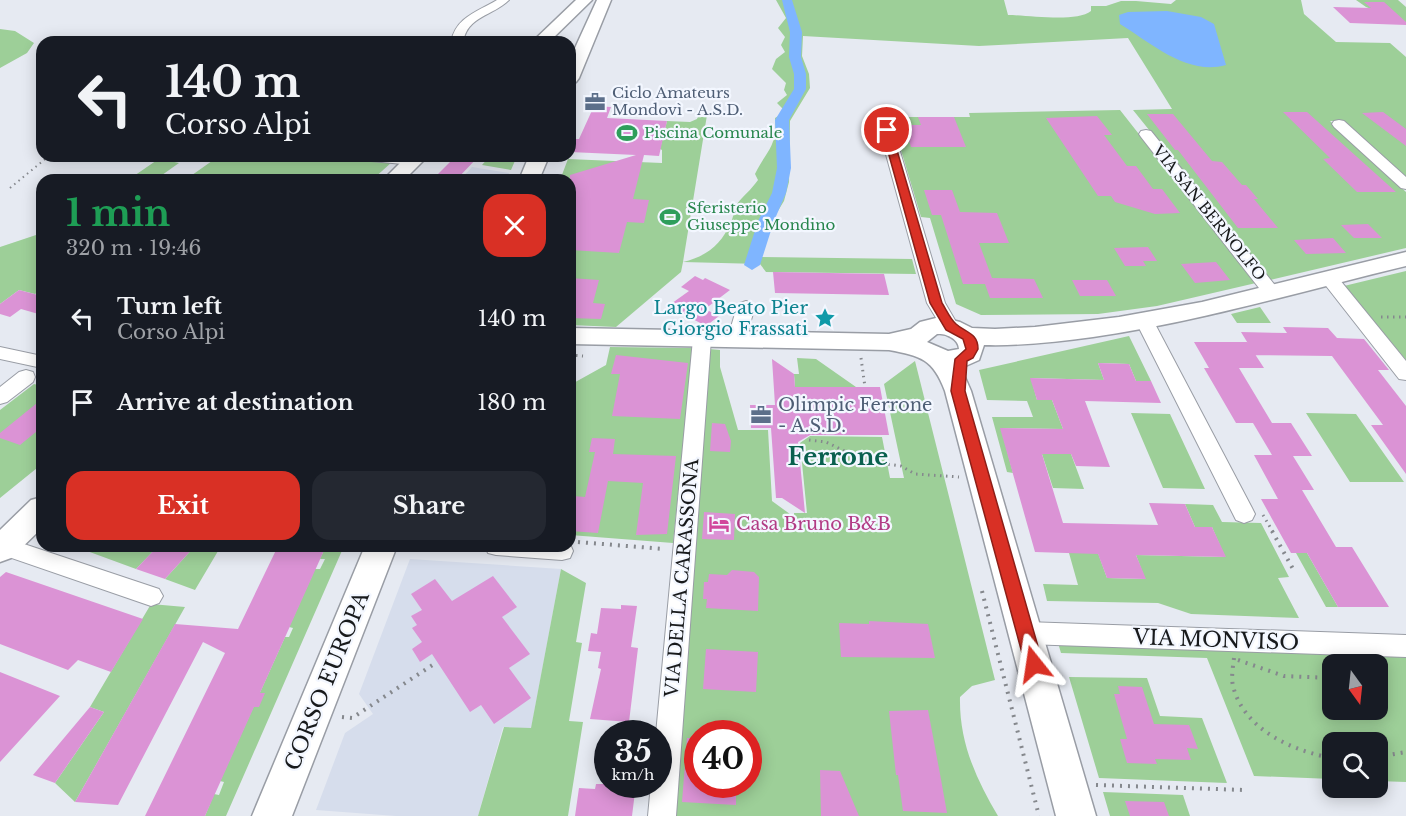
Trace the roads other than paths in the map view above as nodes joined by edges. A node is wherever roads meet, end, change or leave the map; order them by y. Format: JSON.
{"nodes":[{"id":1,"x":504,"y":0,"type":"edge"},
{"id":2,"x":580,"y":5,"type":"edge"},
{"id":3,"x":601,"y":6,"type":"edge"},
{"id":4,"x":458,"y":36,"type":"edge"},
{"id":5,"x":547,"y":36,"type":"edge"},
{"id":6,"x":551,"y":36,"type":"edge"},
{"id":7,"x":584,"y":40,"type":"junction"},
{"id":8,"x":576,"y":62,"type":"edge"},
{"id":9,"x":881,"y":111,"type":"dead end"},
{"id":10,"x":1339,"y":124,"type":"dead end"},
{"id":11,"x":1146,"y":134,"type":"dead end"},
{"id":12,"x":413,"y":162,"type":"edge"},
{"id":13,"x":400,"y":174,"type":"edge"},
{"id":14,"x":1406,"y":185,"type":"edge"},
{"id":15,"x":1406,"y":258,"type":"edge"},
{"id":16,"x":1329,"y":278,"type":"junction"},
{"id":17,"x":1272,"y":293,"type":"junction"},
{"id":18,"x":746,"y":307,"type":"dead end"},
{"id":19,"x":1146,"y":322,"type":"junction"},
{"id":20,"x":702,"y":339,"type":"junction"},
{"id":21,"x":736,"y":340,"type":"junction"},
{"id":22,"x":946,"y":343,"type":"junction"},
{"id":23,"x":577,"y":346,"type":"edge"},
{"id":24,"x":0,"y":353,"type":"edge"},
{"id":25,"x":36,"y":360,"type":"edge"},
{"id":26,"x":1406,"y":374,"type":"edge"},
{"id":27,"x":26,"y":378,"type":"dead end"},
{"id":28,"x":0,"y":397,"type":"edge"},
{"id":29,"x":1240,"y":506,"type":"road end"},
{"id":30,"x":36,"y":515,"type":"edge"},
{"id":31,"x":1,"y":548,"type":"edge"},
{"id":32,"x":379,"y":552,"type":"edge"},
{"id":33,"x":151,"y":596,"type":"dead end"},
{"id":34,"x":1026,"y":633,"type":"junction"},
{"id":35,"x":1406,"y":646,"type":"edge"},
{"id":36,"x":272,"y":816,"type":"edge"},
{"id":37,"x":662,"y":816,"type":"edge"},
{"id":38,"x":1076,"y":816,"type":"edge"}],
"edges":[{"from":1,"to":4,"type":"street"},
{"from":2,"to":3,"type":"street"},
{"from":2,"to":5,"type":"street"},
{"from":2,"to":7,"type":"street"},
{"from":3,"to":7,"type":"street"},
{"from":6,"to":7,"type":"street"},
{"from":7,"to":8,"type":"street"},
{"from":9,"to":22,"type":"street"},
{"from":10,"to":14,"type":"street"},
{"from":11,"to":17,"type":"street","name":"VIA SAN BERNOLFO"},
{"from":12,"to":13,"type":"street"},
{"from":15,"to":16,"type":"street","name":"VIA SAN BERNOLFO"},
{"from":16,"to":17,"type":"street","name":"VIA SAN BERNOLFO"},
{"from":16,"to":26,"type":"street"},
{"from":17,"to":19,"type":"street","name":"VIA SAN BERNOLFO"},
{"from":18,"to":21,"type":"street"},
{"from":19,"to":22,"type":"street","name":"VIA SAN BERNOLFO"},
{"from":19,"to":29,"type":"street"},
{"from":20,"to":21,"type":"street","name":"VIA SAN BERNOLFO"},
{"from":20,"to":23,"type":"street","name":"VIA SAN BERNOLFO"},
{"from":20,"to":37,"type":"street","name":"VIA DELLA CARASSONA"},
{"from":21,"to":22,"type":"street","name":"VIA SAN BERNOLFO"},
{"from":22,"to":34,"type":"street"},
{"from":24,"to":25,"type":"street"},
{"from":27,"to":28,"type":"street"},
{"from":30,"to":31,"type":"street"},
{"from":31,"to":33,"type":"street"},
{"from":32,"to":36,"type":"street","name":"CORSO EUROPA"},
{"from":34,"to":35,"type":"street","name":"VIA MONVISO"},
{"from":34,"to":38,"type":"street"}]}
